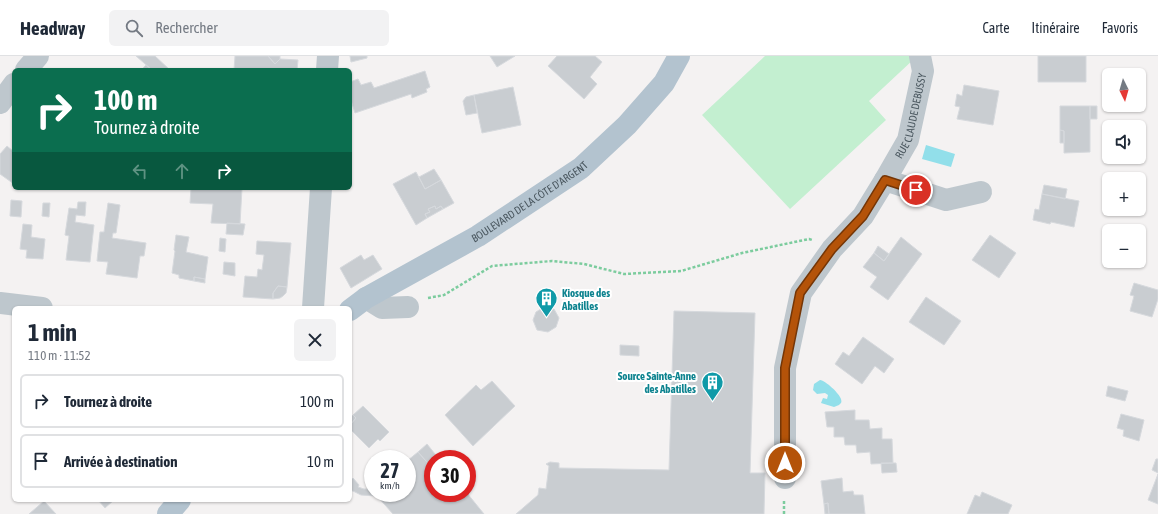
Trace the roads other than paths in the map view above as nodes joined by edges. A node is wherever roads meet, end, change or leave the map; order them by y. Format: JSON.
{"nodes":[{"id":1,"x":38,"y":56,"type":"edge"},
{"id":2,"x":328,"y":56,"type":"edge"},
{"id":3,"x":679,"y":56,"type":"edge"},
{"id":4,"x":920,"y":56,"type":"edge"},
{"id":5,"x":28,"y":68,"type":"edge"},
{"id":6,"x":327,"y":68,"type":"edge"},
{"id":7,"x":12,"y":87,"type":"edge"},
{"id":8,"x":0,"y":103,"type":"edge"},
{"id":9,"x":885,"y":180,"type":"junction"},
{"id":10,"x":321,"y":190,"type":"edge"},
{"id":11,"x":981,"y":192,"type":"dead end"},
{"id":12,"x":0,"y":303,"type":"edge"},
{"id":13,"x":414,"y":303,"type":"road end"},
{"id":14,"x":358,"y":304,"type":"edge"},
{"id":15,"x":25,"y":306,"type":"edge"},
{"id":16,"x":313,"y":306,"type":"edge"},
{"id":17,"x":785,"y":478,"type":"dead end"},
{"id":18,"x":178,"y":502,"type":"edge"},
{"id":19,"x":168,"y":514,"type":"edge"}],
"edges":[{"from":1,"to":5,"type":"street"},
{"from":2,"to":6,"type":"street"},
{"from":3,"to":14,"type":"main road","name":"BOULEVARD DE LA CÔTE D'ARGENT"},
{"from":4,"to":9,"type":"street","name":"RUE CLAUDE DEBUSSY"},
{"from":7,"to":8,"type":"street"},
{"from":9,"to":11,"type":"street"},
{"from":9,"to":17,"type":"street","name":"RUE CLAUDE DEBUSSY"},
{"from":10,"to":16,"type":"street"},
{"from":12,"to":15,"type":"street"},
{"from":13,"to":14,"type":"street"},
{"from":18,"to":19,"type":"main road"}]}
